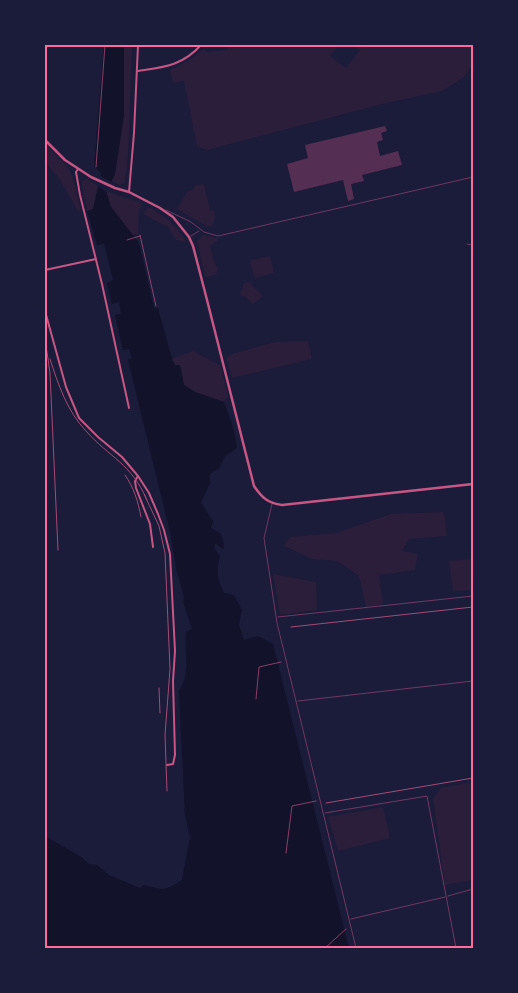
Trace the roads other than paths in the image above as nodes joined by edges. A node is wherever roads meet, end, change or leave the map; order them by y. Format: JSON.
{"nodes":[{"id":1,"x":138,"y":45,"type":"edge"},
{"id":2,"x":201,"y":45,"type":"edge"},
{"id":3,"x":138,"y":71,"type":"junction"},
{"id":4,"x":45,"y":140,"type":"edge"},
{"id":5,"x":78,"y":169,"type":"junction"},
{"id":6,"x":473,"y":177,"type":"edge"},
{"id":7,"x":128,"y":192,"type":"junction"},
{"id":8,"x":160,"y":208,"type":"junction"},
{"id":9,"x":201,"y":230,"type":"junction"},
{"id":10,"x":189,"y":237,"type":"junction"},
{"id":11,"x":467,"y":244,"type":"dead end"},
{"id":12,"x":473,"y":245,"type":"edge"},
{"id":13,"x":96,"y":259,"type":"junction"},
{"id":14,"x":45,"y":270,"type":"edge"},
{"id":15,"x":45,"y":311,"type":"edge"},
{"id":16,"x":128,"y":408,"type":"dead end"},
{"id":17,"x":138,"y":476,"type":"junction"},
{"id":18,"x":473,"y":484,"type":"edge"},
{"id":19,"x":272,"y":504,"type":"junction"},
{"id":20,"x":153,"y":547,"type":"dead end"},
{"id":21,"x":473,"y":596,"type":"edge"},
{"id":22,"x":277,"y":617,"type":"junction"},
{"id":23,"x":473,"y":681,"type":"edge"},
{"id":24,"x":296,"y":701,"type":"junction"},
{"id":25,"x":167,"y":765,"type":"dead end"},
{"id":26,"x":324,"y":813,"type":"junction"},
{"id":27,"x":473,"y":889,"type":"edge"},
{"id":28,"x":446,"y":897,"type":"junction"},
{"id":29,"x":350,"y":920,"type":"junction"},
{"id":30,"x":356,"y":948,"type":"edge"},
{"id":31,"x":456,"y":948,"type":"edge"}],
"edges":[{"from":1,"to":3,"type":"street"},
{"from":2,"to":3,"type":"street"},
{"from":3,"to":7,"type":"street"},
{"from":4,"to":5,"type":"street"},
{"from":5,"to":7,"type":"street"},
{"from":5,"to":13,"type":"street"},
{"from":6,"to":9,"type":"lane"},
{"from":7,"to":8,"type":"street"},
{"from":8,"to":9,"type":"lane"},
{"from":8,"to":10,"type":"street"},
{"from":9,"to":10,"type":"lane"},
{"from":10,"to":19,"type":"street"},
{"from":11,"to":12,"type":"lane"},
{"from":13,"to":14,"type":"street"},
{"from":13,"to":16,"type":"street"},
{"from":15,"to":17,"type":"street"},
{"from":17,"to":20,"type":"street"},
{"from":17,"to":25,"type":"street"},
{"from":18,"to":19,"type":"street"},
{"from":19,"to":22,"type":"lane"},
{"from":21,"to":22,"type":"lane"},
{"from":22,"to":24,"type":"lane"},
{"from":23,"to":24,"type":"lane"},
{"from":24,"to":26,"type":"lane"},
{"from":26,"to":28,"type":"lane"},
{"from":26,"to":29,"type":"lane"},
{"from":27,"to":28,"type":"lane"},
{"from":28,"to":29,"type":"lane"},
{"from":28,"to":31,"type":"lane"},
{"from":29,"to":30,"type":"lane"}]}
